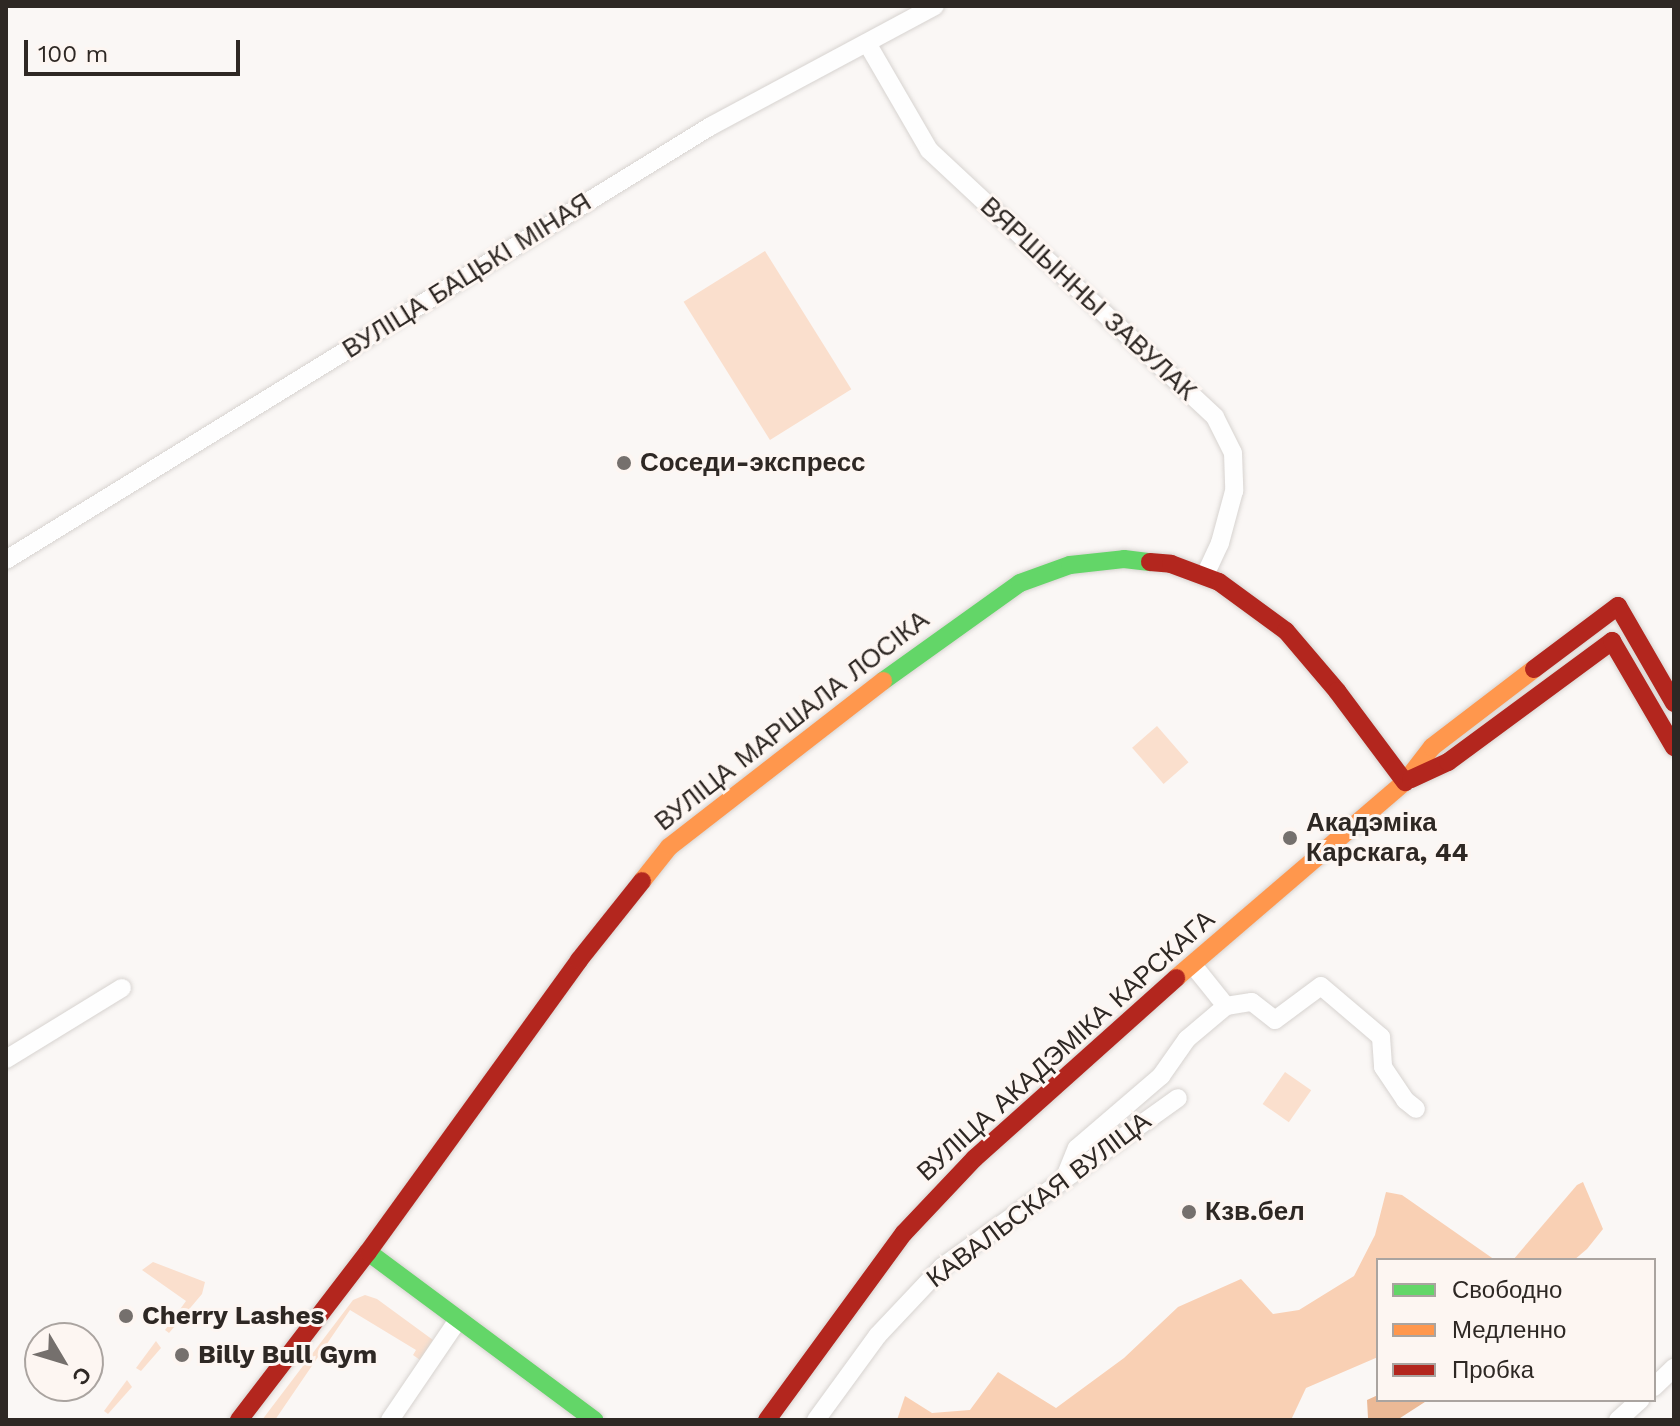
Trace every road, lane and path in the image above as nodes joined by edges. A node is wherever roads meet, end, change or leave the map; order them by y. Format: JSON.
{"nodes":[{"id":1,"x":935,"y":6,"type":"edge"},
{"id":2,"x":867,"y":43,"type":"junction"},
{"id":3,"x":6,"y":560,"type":"edge"},
{"id":4,"x":1205,"y":575,"type":"junction"},
{"id":5,"x":1600,"y":619,"type":"junction"},
{"id":6,"x":1612,"y":641,"type":"junction"},
{"id":7,"x":1674,"y":703,"type":"edge"},
{"id":8,"x":1674,"y":747,"type":"edge"},
{"id":9,"x":1405,"y":782,"type":"junction"},
{"id":10,"x":1193,"y":965,"type":"junction"},
{"id":11,"x":122,"y":988,"type":"dead end"},
{"id":12,"x":1226,"y":1006,"type":"junction"},
{"id":13,"x":6,"y":1059,"type":"edge"},
{"id":14,"x":1178,"y":1098,"type":"dead end"},
{"id":15,"x":1416,"y":1109,"type":"dead end"},
{"id":16,"x":1065,"y":1177,"type":"junction"},
{"id":17,"x":368,"y":1252,"type":"junction"},
{"id":18,"x":458,"y":1320,"type":"junction"},
{"id":19,"x":1674,"y":1368,"type":"edge"},
{"id":20,"x":1656,"y":1385,"type":"edge"},
{"id":21,"x":1638,"y":1402,"type":"edge"},
{"id":22,"x":239,"y":1420,"type":"edge"},
{"id":23,"x":390,"y":1420,"type":"edge"},
{"id":24,"x":594,"y":1420,"type":"edge"},
{"id":25,"x":767,"y":1420,"type":"edge"},
{"id":26,"x":816,"y":1420,"type":"edge"},
{"id":27,"x":1618,"y":1420,"type":"edge"}],
"edges":[{"from":1,"to":2,"type":"street","name":"ВУЛІЦА БАЦЬКІ МІНАЯ"},
{"from":2,"to":3,"type":"street","name":"ВУЛІЦА БАЦЬКІ МІНАЯ"},
{"from":2,"to":4,"type":"street","name":"ВЯРШЫННЫ ЗАВУЛАК"},
{"from":4,"to":9,"type":"main road","name":"ВУЛІЦА МАРШАЛА ЛОСІКА"},
{"from":4,"to":17,"type":"main road","name":"ВУЛІЦА МАРШАЛА ЛОСІКА"},
{"from":5,"to":6,"type":"main road"},
{"from":5,"to":7,"type":"main road"},
{"from":5,"to":9,"type":"main road"},
{"from":6,"to":8,"type":"main road"},
{"from":6,"to":9,"type":"main road"},
{"from":9,"to":10,"type":"main road","name":"ВУЛІЦА АКАДЭМІКА КАРСКАГА"},
{"from":10,"to":12,"type":"street"},
{"from":10,"to":25,"type":"main road","name":"ВУЛІЦА АКАДЭМІКА КАРСКАГА"},
{"from":11,"to":13,"type":"street"},
{"from":12,"to":15,"type":"street"},
{"from":12,"to":16,"type":"street"},
{"from":14,"to":16,"type":"street","name":"КАВАЛЬСКАЯ ВУЛІЦА"},
{"from":16,"to":26,"type":"street","name":"КАВАЛЬСКАЯ ВУЛІЦА"},
{"from":17,"to":18,"type":"main road"},
{"from":17,"to":22,"type":"main road","name":"ВУЛІЦА МАРШАЛА ЛОСІКА"},
{"from":18,"to":23,"type":"street"},
{"from":18,"to":24,"type":"main road"},
{"from":19,"to":20,"type":"street"},
{"from":21,"to":27,"type":"street"}]}
